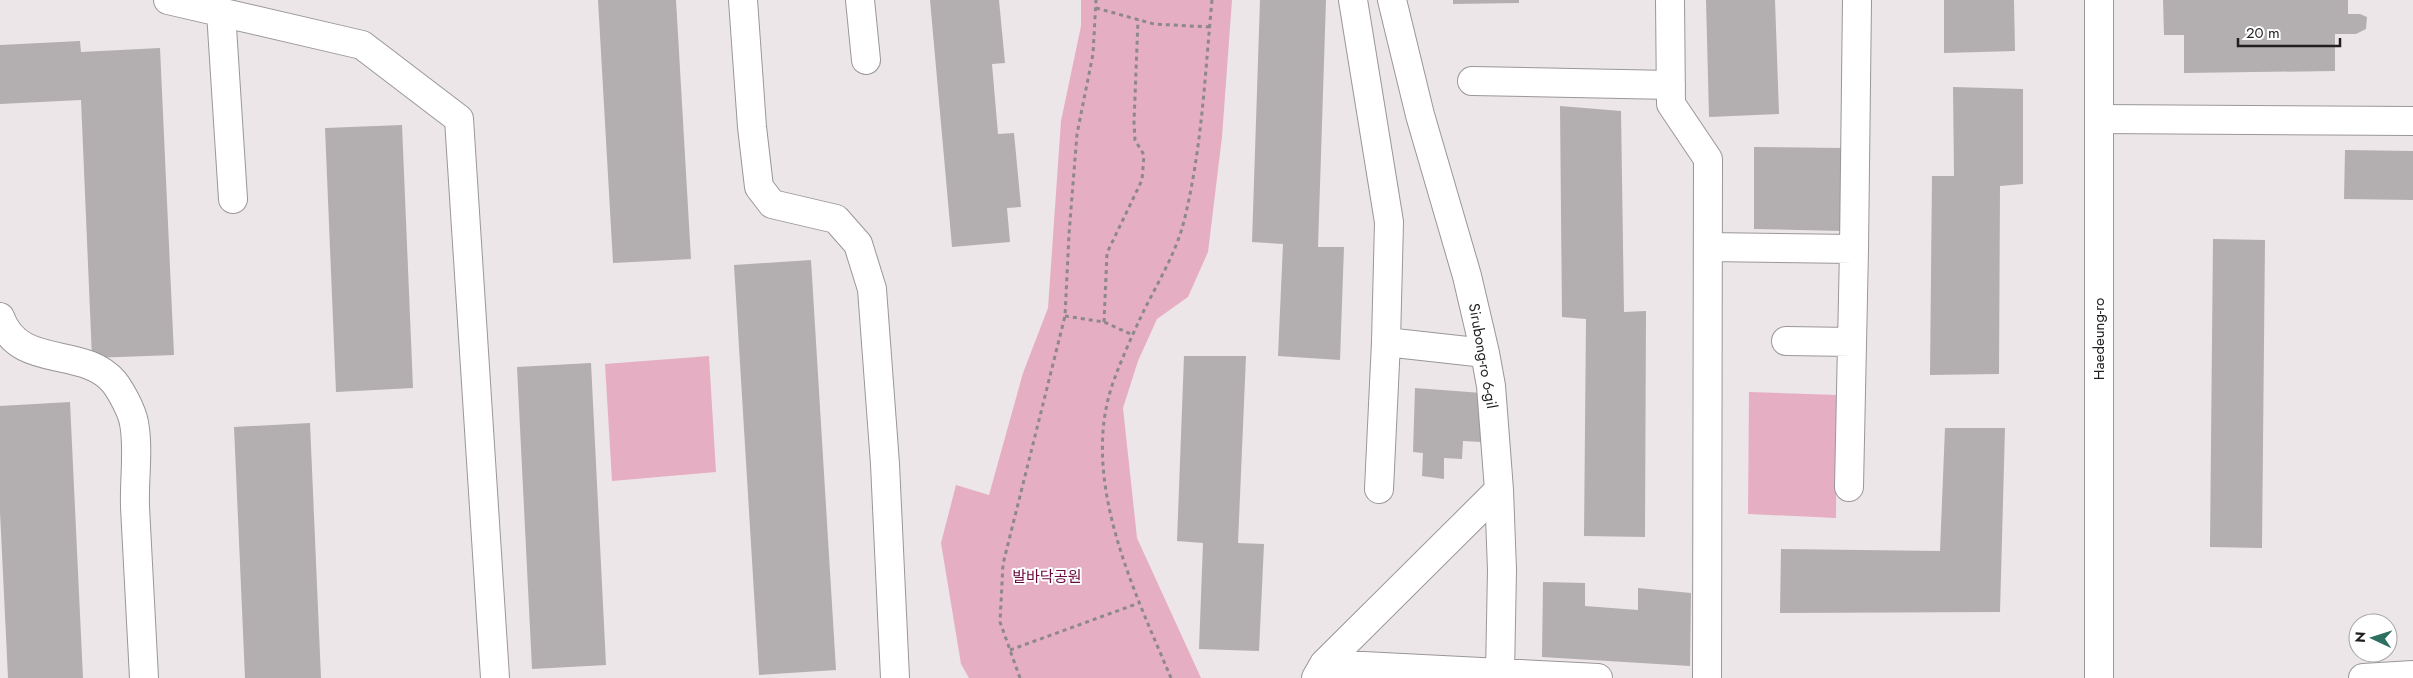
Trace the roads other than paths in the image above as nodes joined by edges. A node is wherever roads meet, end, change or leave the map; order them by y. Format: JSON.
{"nodes":[{"id":1,"x":168,"y":0,"type":"edge"},
{"id":2,"x":743,"y":0,"type":"edge"},
{"id":3,"x":860,"y":0,"type":"edge"},
{"id":4,"x":1353,"y":0,"type":"edge"},
{"id":5,"x":1392,"y":0,"type":"edge"},
{"id":6,"x":1670,"y":0,"type":"edge"},
{"id":7,"x":1857,"y":0,"type":"edge"},
{"id":8,"x":2098,"y":0,"type":"edge"},
{"id":9,"x":221,"y":12,"type":"junction"},
{"id":10,"x":866,"y":60,"type":"dead end"},
{"id":11,"x":1472,"y":81,"type":"dead end"},
{"id":12,"x":1671,"y":85,"type":"junction"},
{"id":13,"x":2099,"y":119,"type":"junction"},
{"id":14,"x":2413,"y":121,"type":"edge"},
{"id":15,"x":233,"y":199,"type":"dead end"},
{"id":16,"x":1708,"y":247,"type":"junction"},
{"id":17,"x":1854,"y":249,"type":"junction"},
{"id":18,"x":0,"y":317,"type":"edge"},
{"id":19,"x":1786,"y":341,"type":"dead end"},
{"id":20,"x":1386,"y":342,"type":"junction"},
{"id":21,"x":1852,"y":342,"type":"junction"},
{"id":22,"x":1484,"y":353,"type":"junction"},
{"id":23,"x":1848,"y":487,"type":"dead end"},
{"id":24,"x":1379,"y":489,"type":"dead end"},
{"id":25,"x":1499,"y":490,"type":"junction"},
{"id":26,"x":1320,"y":671,"type":"edge"},
{"id":27,"x":1500,"y":674,"type":"junction"},
{"id":28,"x":2413,"y":675,"type":"edge"},
{"id":29,"x":144,"y":678,"type":"edge"},
{"id":30,"x":495,"y":678,"type":"edge"},
{"id":31,"x":895,"y":678,"type":"edge"},
{"id":32,"x":1598,"y":678,"type":"edge"},
{"id":33,"x":1707,"y":678,"type":"edge"},
{"id":34,"x":2099,"y":678,"type":"edge"},
{"id":35,"x":2363,"y":678,"type":"edge"}],
"edges":[{"from":1,"to":9,"type":"street"},
{"from":2,"to":31,"type":"street"},
{"from":3,"to":10,"type":"street"},
{"from":4,"to":20,"type":"street"},
{"from":5,"to":22,"type":"street","name":"Sirubong-ro 6-gil"},
{"from":6,"to":12,"type":"street"},
{"from":7,"to":17,"type":"street"},
{"from":8,"to":13,"type":"street","name":"Haedeung-ro"},
{"from":9,"to":15,"type":"street"},
{"from":9,"to":30,"type":"street"},
{"from":11,"to":12,"type":"street"},
{"from":12,"to":16,"type":"street"},
{"from":13,"to":14,"type":"street"},
{"from":13,"to":34,"type":"street","name":"Haedeung-ro"},
{"from":16,"to":17,"type":"street"},
{"from":16,"to":33,"type":"street"},
{"from":17,"to":21,"type":"street"},
{"from":18,"to":29,"type":"street"},
{"from":19,"to":21,"type":"street"},
{"from":20,"to":22,"type":"street"},
{"from":20,"to":24,"type":"street"},
{"from":21,"to":23,"type":"street"},
{"from":22,"to":25,"type":"street","name":"Sirubong-ro 6-gil"},
{"from":25,"to":26,"type":"street"},
{"from":25,"to":27,"type":"street","name":"Sirubong-ro 6-gil"},
{"from":26,"to":27,"type":"street"},
{"from":27,"to":32,"type":"street"},
{"from":28,"to":35,"type":"street"}]}
